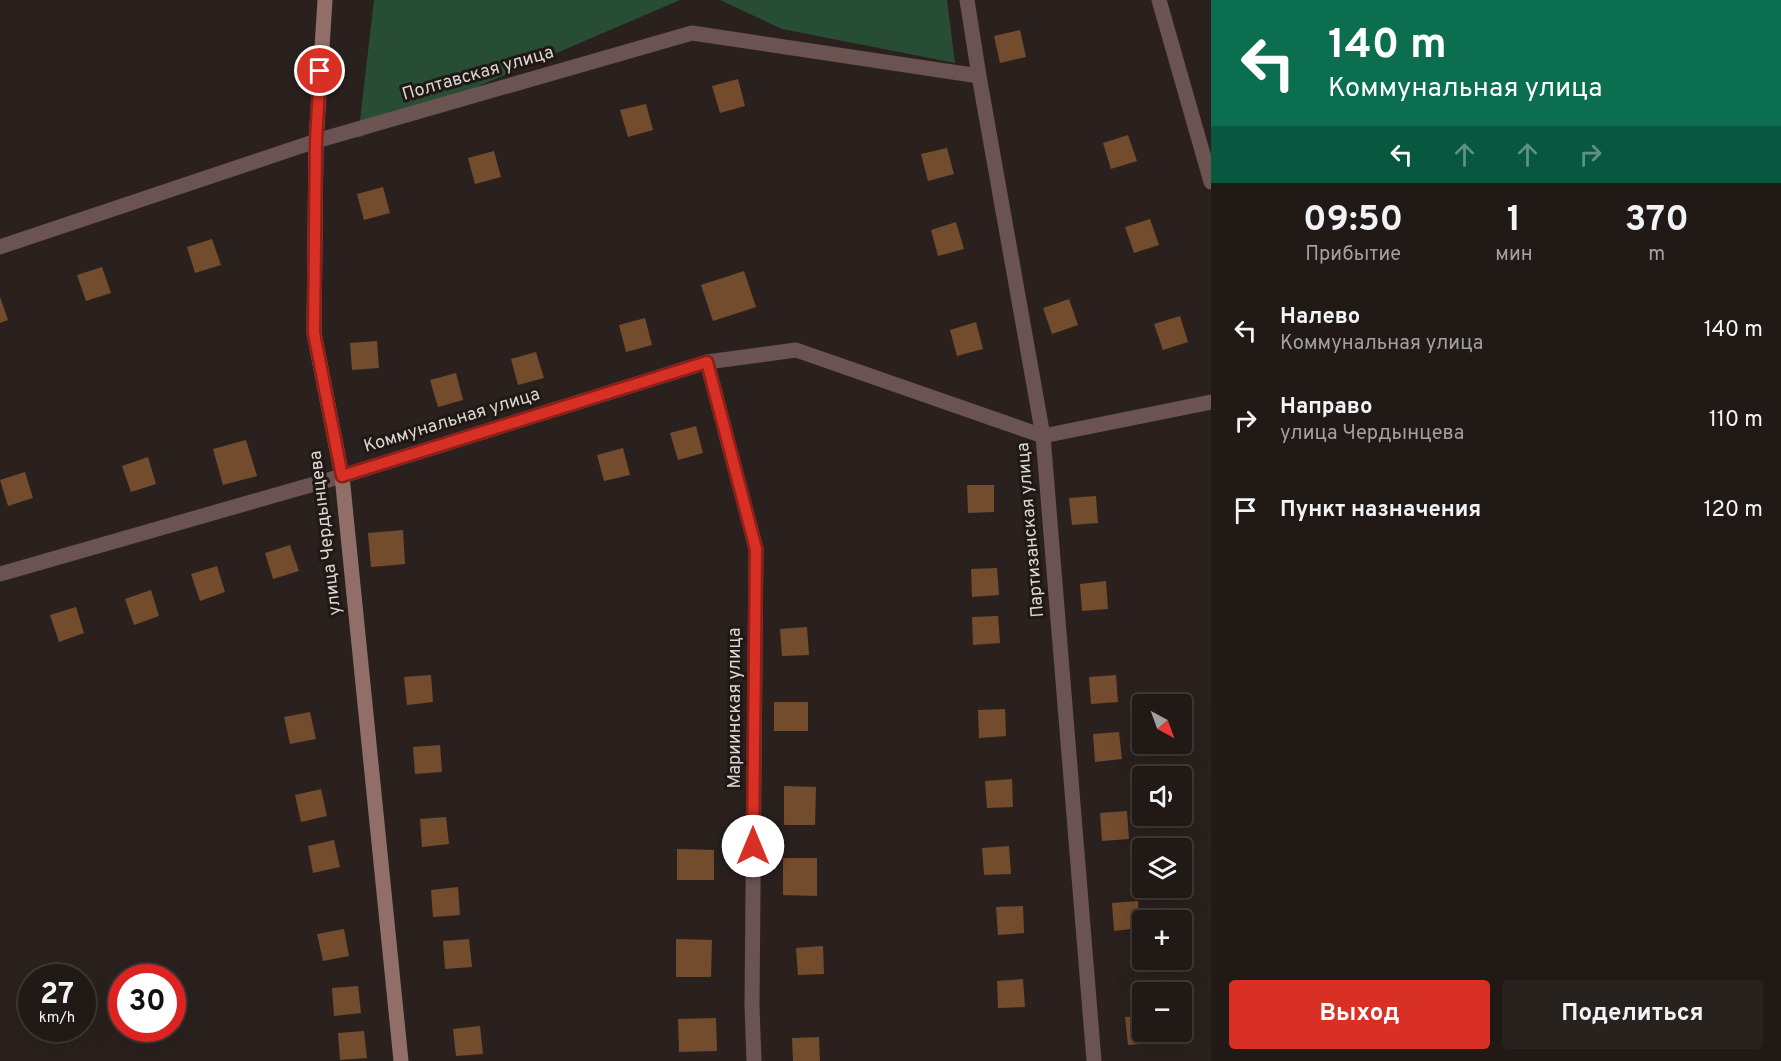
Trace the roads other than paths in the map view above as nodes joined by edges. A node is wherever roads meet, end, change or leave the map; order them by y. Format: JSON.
{"nodes":[{"id":1,"x":325,"y":0,"type":"edge"},
{"id":2,"x":968,"y":0,"type":"edge"},
{"id":3,"x":1159,"y":0,"type":"edge"},
{"id":4,"x":979,"y":76,"type":"junction"},
{"id":5,"x":316,"y":141,"type":"junction"},
{"id":6,"x":1211,"y":182,"type":"edge"},
{"id":7,"x":0,"y":247,"type":"edge"},
{"id":8,"x":707,"y":362,"type":"junction"},
{"id":9,"x":1211,"y":402,"type":"edge"},
{"id":10,"x":1043,"y":436,"type":"junction"},
{"id":11,"x":342,"y":476,"type":"junction"},
{"id":12,"x":0,"y":574,"type":"edge"},
{"id":13,"x":401,"y":1061,"type":"edge"},
{"id":14,"x":754,"y":1061,"type":"edge"},
{"id":15,"x":1094,"y":1061,"type":"edge"}],
"edges":[{"from":1,"to":5,"type":"street","name":"улица Чердынцева"},
{"from":2,"to":4,"type":"street","name":"Партизанская улица"},
{"from":3,"to":6,"type":"street"},
{"from":4,"to":5,"type":"street","name":"Полтавская улица"},
{"from":4,"to":10,"type":"street","name":"Партизанская улица"},
{"from":5,"to":7,"type":"street","name":"Полтавская улица"},
{"from":5,"to":11,"type":"street","name":"улица Чердынцева"},
{"from":8,"to":10,"type":"street","name":"Коммунальная улица"},
{"from":8,"to":11,"type":"street","name":"Коммунальная улица"},
{"from":8,"to":14,"type":"street","name":"Мариинская улица"},
{"from":9,"to":10,"type":"street"},
{"from":10,"to":15,"type":"street","name":"Партизанская улица"},
{"from":11,"to":12,"type":"street","name":"Коммунальная улица"},
{"from":11,"to":13,"type":"street","name":"улица Чердынцева"}]}
